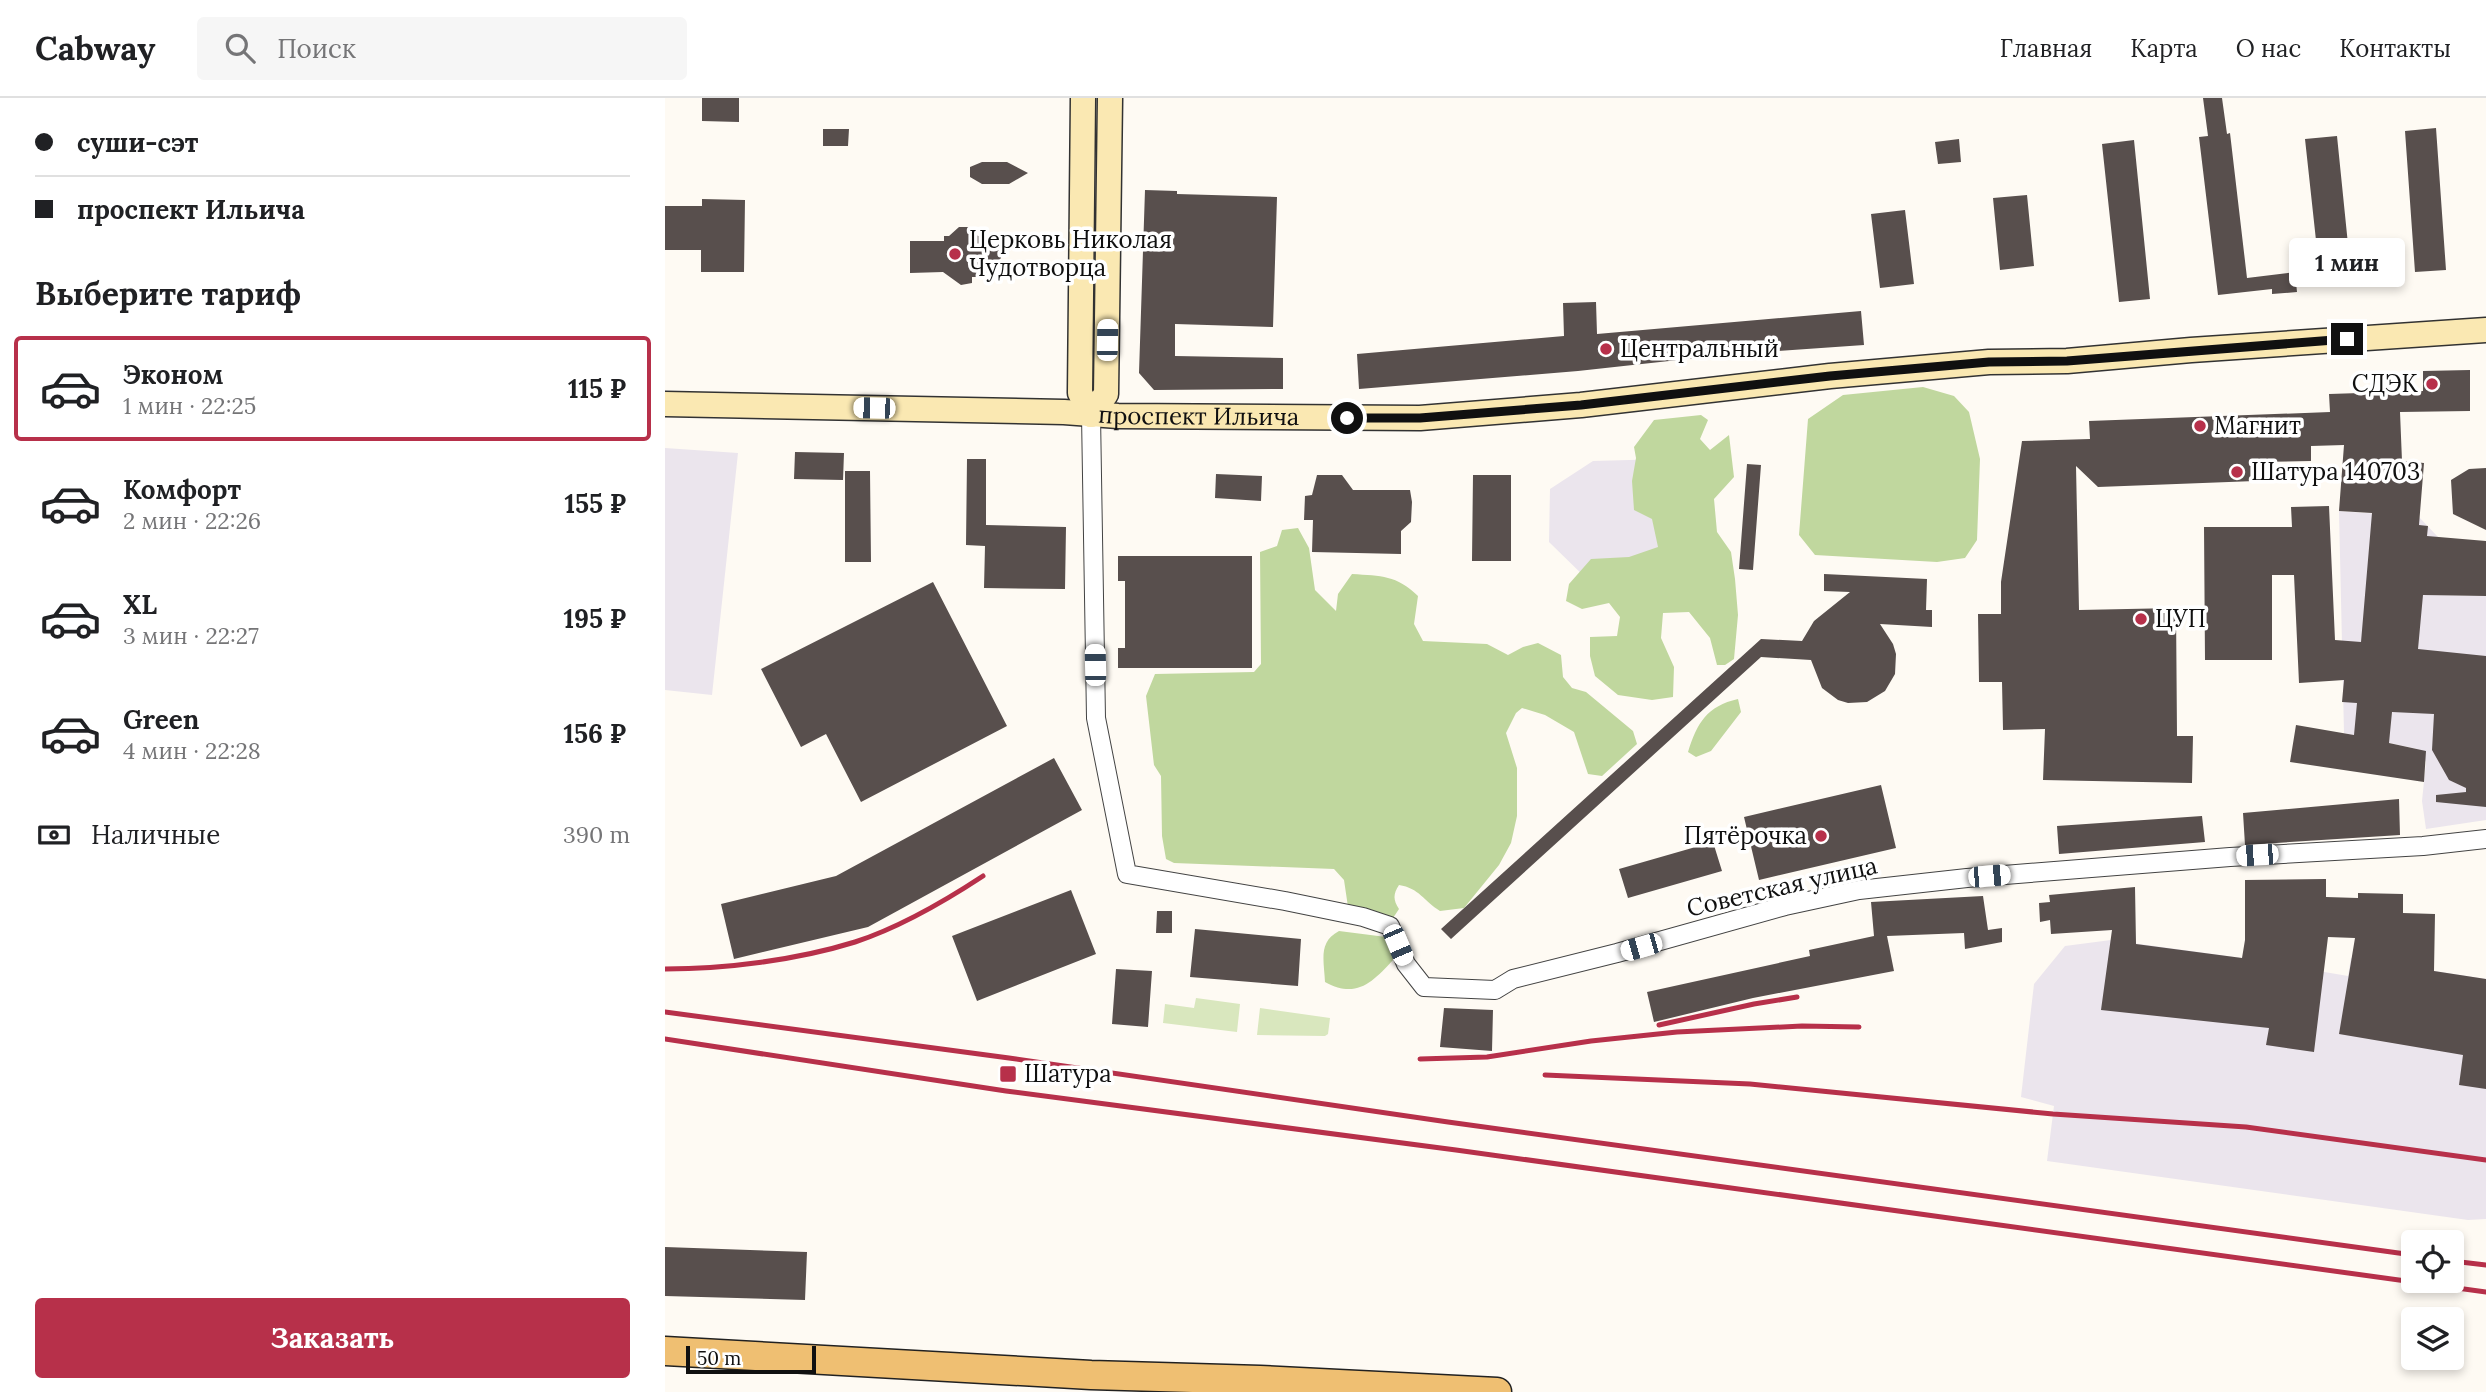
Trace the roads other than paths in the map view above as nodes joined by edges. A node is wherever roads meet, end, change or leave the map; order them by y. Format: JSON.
{"nodes":[{"id":1,"x":1083,"y":98,"type":"edge"},
{"id":2,"x":1110,"y":98,"type":"edge"},
{"id":3,"x":2486,"y":330,"type":"edge"},
{"id":4,"x":665,"y":404,"type":"edge"},
{"id":5,"x":1091,"y":415,"type":"junction"},
{"id":6,"x":2486,"y":839,"type":"edge"},
{"id":7,"x":666,"y":1357,"type":"edge"},
{"id":8,"x":1089,"y":1384,"type":"edge"},
{"id":9,"x":1454,"y":1390,"type":"edge"},
{"id":10,"x":1497,"y":1392,"type":"edge"}],
"edges":[{"from":1,"to":5,"type":"street"},
{"from":2,"to":5,"type":"street"},
{"from":3,"to":5,"type":"street","name":"проспект Ильича"},
{"from":4,"to":5,"type":"street","name":"проспект Ильича"},
{"from":5,"to":6,"type":"street","name":"Советская улица"},
{"from":7,"to":8,"type":"main road"},
{"from":8,"to":9,"type":"main road"},
{"from":9,"to":10,"type":"main road"}]}
